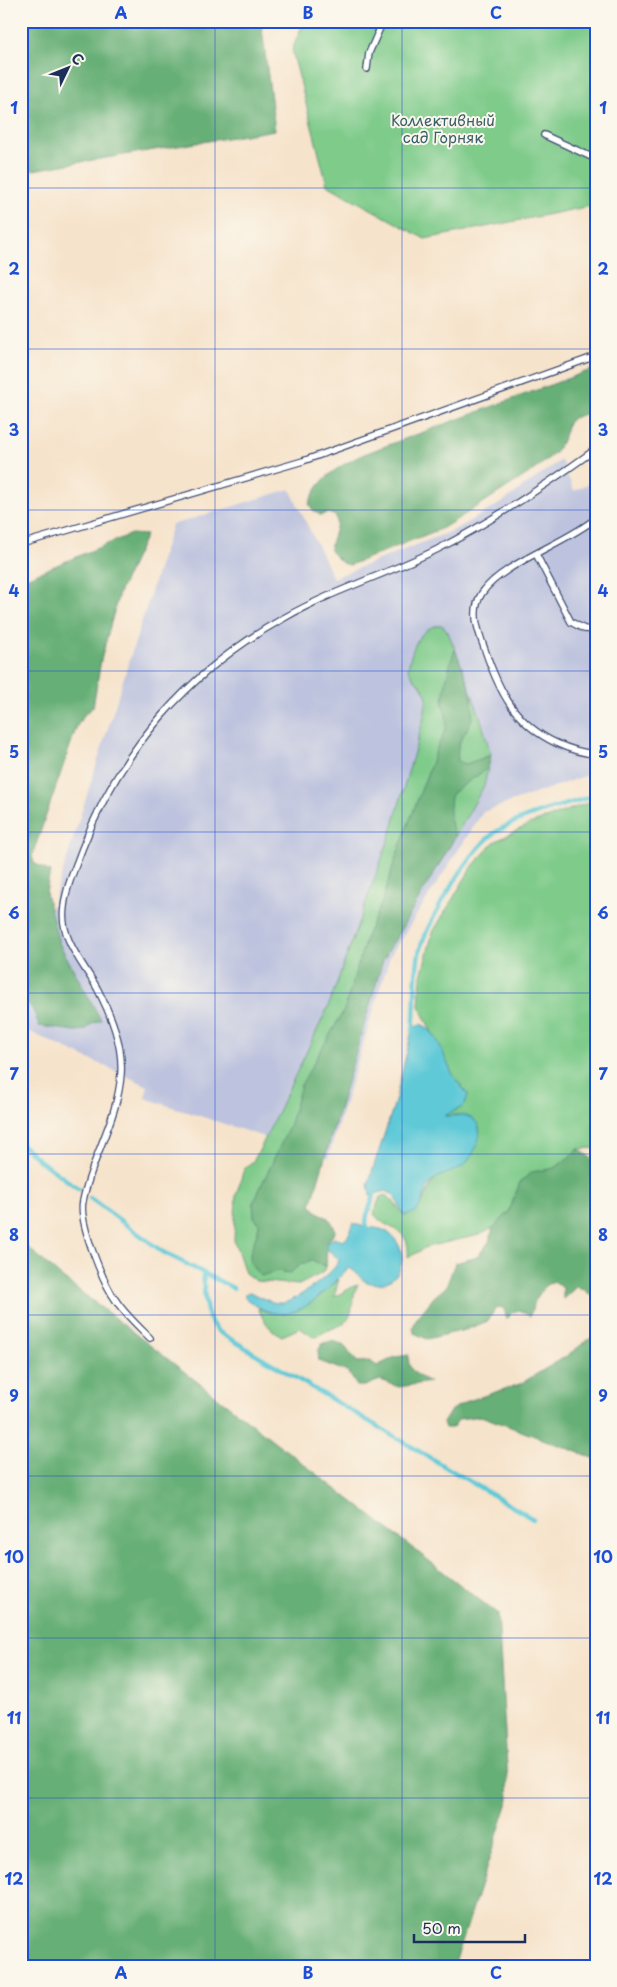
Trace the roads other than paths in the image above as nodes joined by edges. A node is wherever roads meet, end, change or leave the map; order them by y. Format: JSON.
{"nodes":[{"id":1,"x":383,"y":21,"type":"edge"},
{"id":2,"x":368,"y":69,"type":"dead end"},
{"id":3,"x":544,"y":135,"type":"dead end"},
{"id":4,"x":596,"y":159,"type":"edge"},
{"id":5,"x":596,"y":356,"type":"edge"},
{"id":6,"x":594,"y":450,"type":"edge"},
{"id":7,"x":596,"y":467,"type":"edge"},
{"id":8,"x":596,"y":518,"type":"edge"},
{"id":9,"x":21,"y":544,"type":"edge"},
{"id":10,"x":536,"y":554,"type":"junction"},
{"id":11,"x":596,"y":630,"type":"edge"},
{"id":12,"x":596,"y":754,"type":"edge"},
{"id":13,"x":150,"y":1338,"type":"dead end"}],
"edges":[{"from":1,"to":2,"type":"lane"},
{"from":3,"to":4,"type":"lane"},
{"from":5,"to":9,"type":"lane"},
{"from":6,"to":7,"type":"lane"},
{"from":6,"to":13,"type":"lane"},
{"from":8,"to":10,"type":"lane"},
{"from":10,"to":11,"type":"lane"},
{"from":10,"to":12,"type":"lane"}]}
